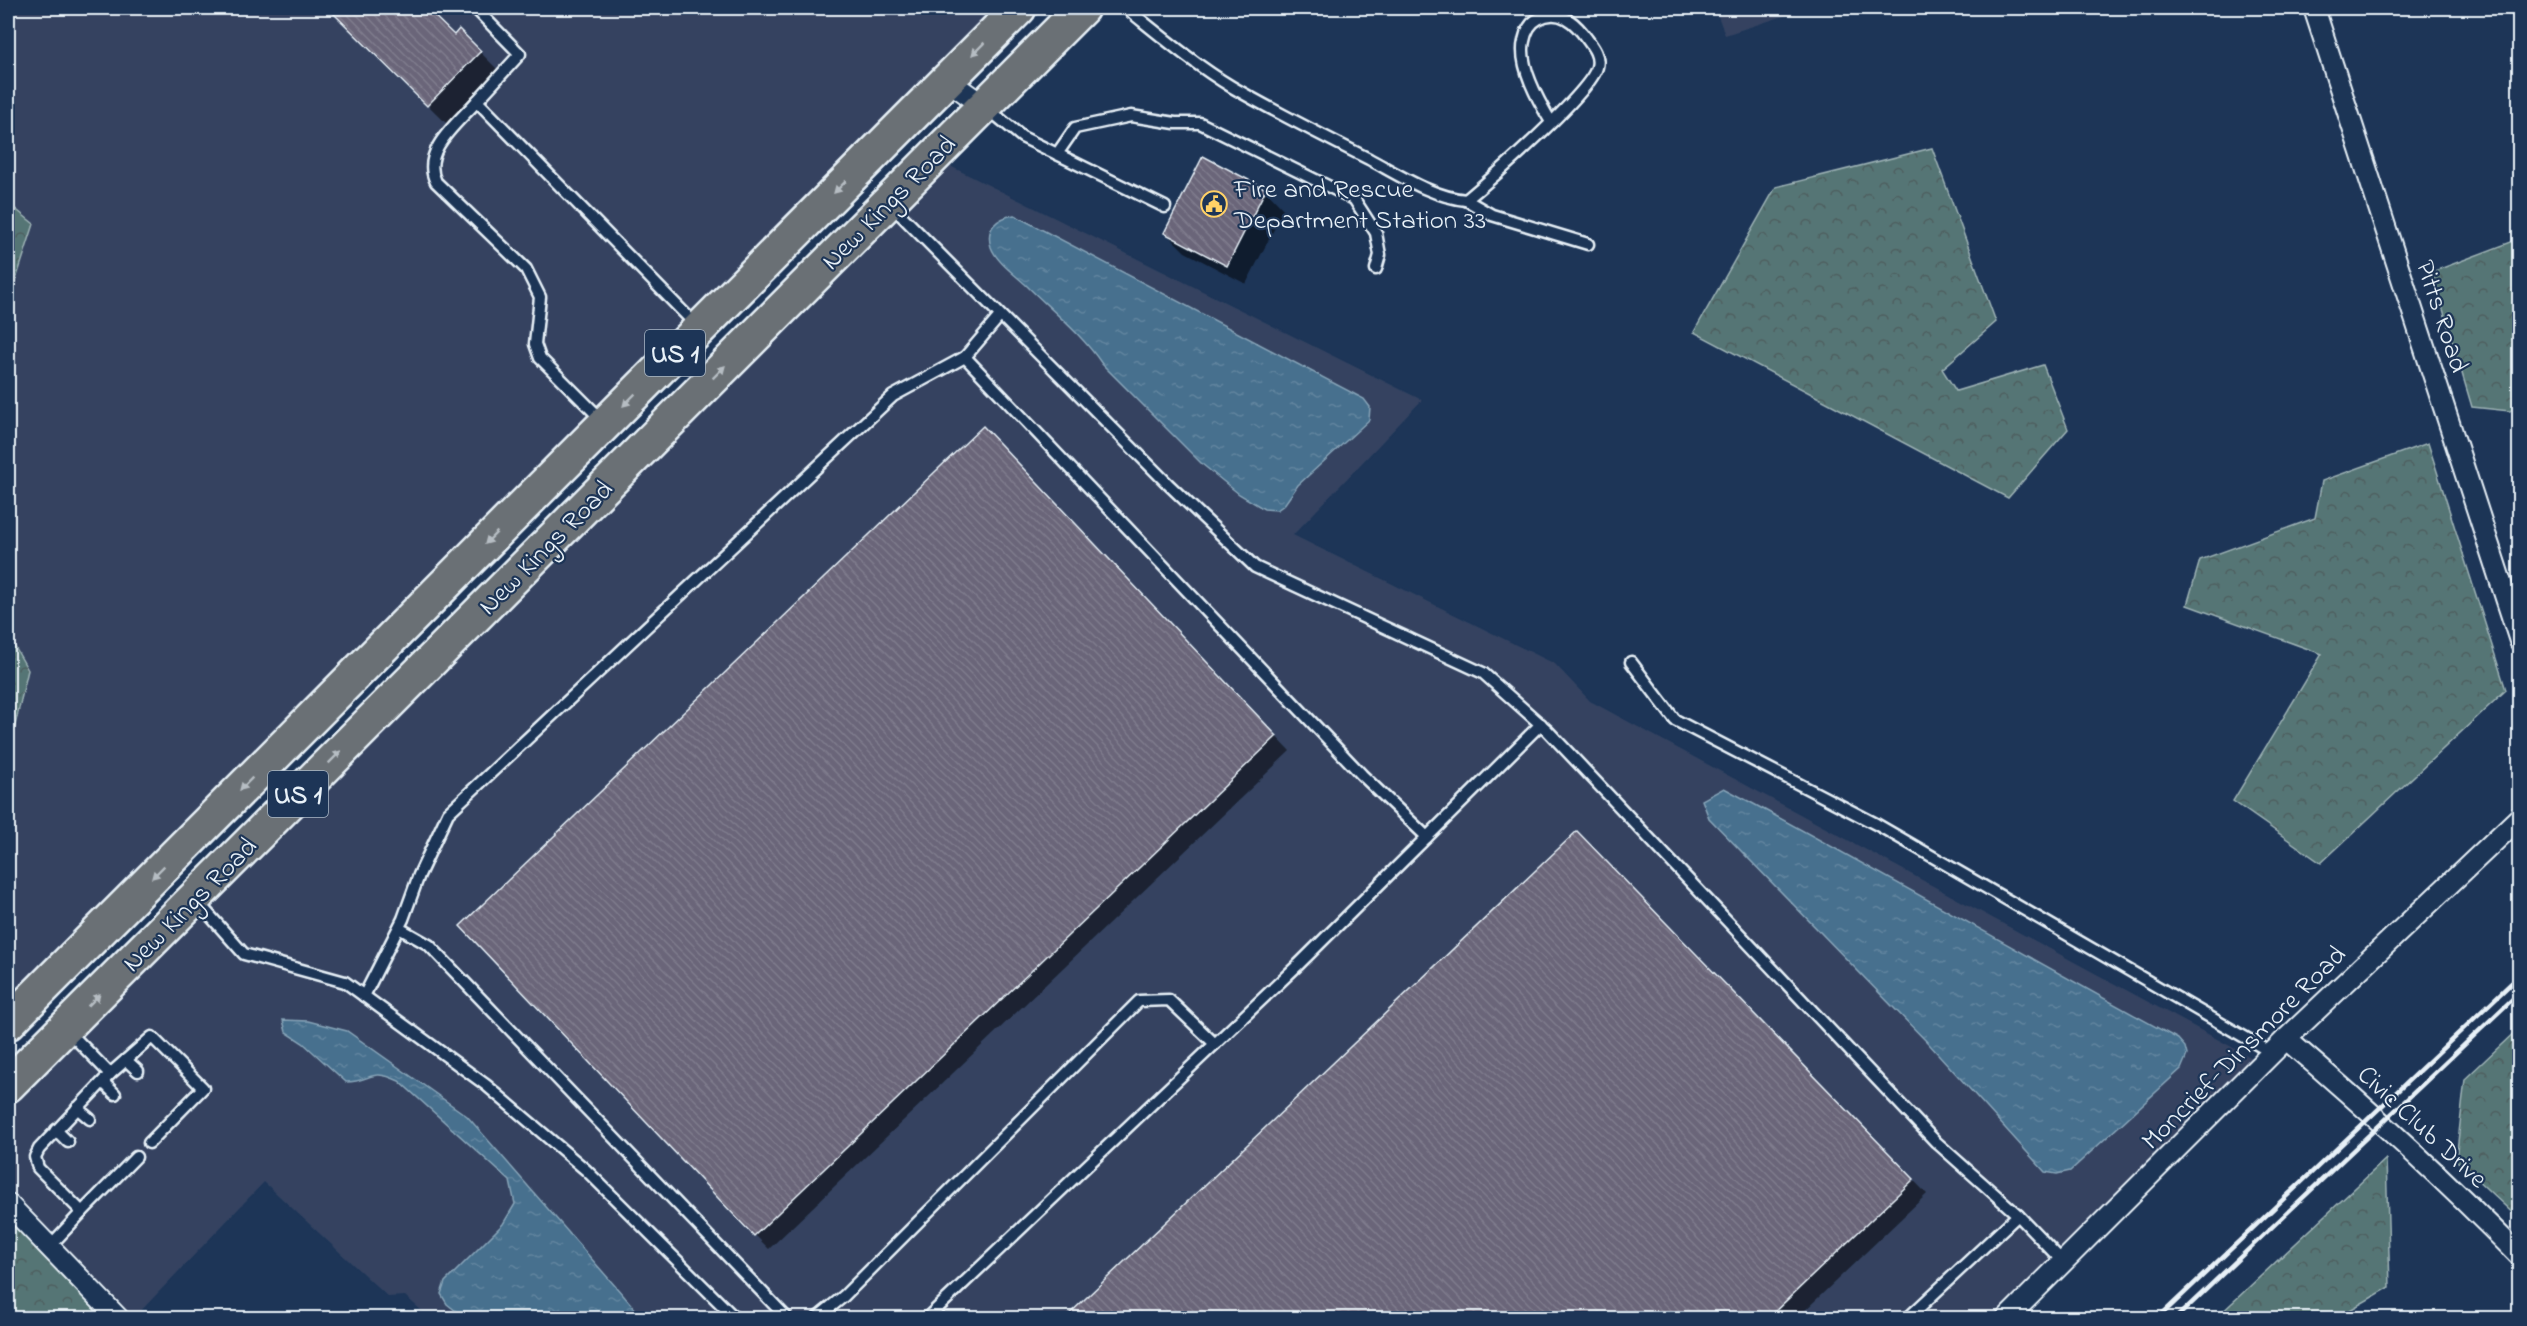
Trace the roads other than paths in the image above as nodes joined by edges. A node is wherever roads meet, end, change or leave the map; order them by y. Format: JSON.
{"nodes":[{"id":1,"x":475,"y":8,"type":"edge"},
{"id":2,"x":1019,"y":8,"type":"edge"},
{"id":3,"x":1082,"y":8,"type":"edge"},
{"id":4,"x":1126,"y":8,"type":"edge"},
{"id":5,"x":2314,"y":8,"type":"edge"},
{"id":6,"x":947,"y":80,"type":"junction"},
{"id":7,"x":477,"y":101,"type":"junction"},
{"id":8,"x":984,"y":106,"type":"junction"},
{"id":9,"x":1551,"y":122,"type":"junction"},
{"id":10,"x":1057,"y":154,"type":"junction"},
{"id":11,"x":1466,"y":200,"type":"junction"},
{"id":12,"x":888,"y":202,"type":"junction"},
{"id":13,"x":1165,"y":207,"type":"dead end"},
{"id":14,"x":1588,"y":244,"type":"dead end"},
{"id":15,"x":1376,"y":269,"type":"dead end"},
{"id":16,"x":1000,"y":316,"type":"junction"},
{"id":17,"x":699,"y":329,"type":"junction"},
{"id":18,"x":966,"y":357,"type":"junction"},
{"id":19,"x":605,"y":423,"type":"junction"},
{"id":20,"x":2520,"y":641,"type":"edge"},
{"id":21,"x":1631,"y":662,"type":"dead end"},
{"id":22,"x":1540,"y":724,"type":"junction"},
{"id":23,"x":214,"y":816,"type":"junction"},
{"id":24,"x":2520,"y":817,"type":"edge"},
{"id":25,"x":1427,"y":837,"type":"junction"},
{"id":26,"x":195,"y":898,"type":"junction"},
{"id":27,"x":399,"y":928,"type":"junction"},
{"id":28,"x":364,"y":996,"type":"junction"},
{"id":29,"x":8,"y":1023,"type":"edge"},
{"id":30,"x":66,"y":1028,"type":"junction"},
{"id":31,"x":2286,"y":1039,"type":"junction"},
{"id":32,"x":1215,"y":1044,"type":"junction"},
{"id":33,"x":2272,"y":1053,"type":"junction"},
{"id":34,"x":126,"y":1060,"type":"junction"},
{"id":35,"x":138,"y":1071,"type":"dead end"},
{"id":36,"x":106,"y":1078,"type":"junction"},
{"id":37,"x":8,"y":1085,"type":"edge"},
{"id":38,"x":115,"y":1094,"type":"dead end"},
{"id":39,"x":77,"y":1108,"type":"junction"},
{"id":40,"x":90,"y":1119,"type":"dead end"},
{"id":41,"x":56,"y":1130,"type":"junction"},
{"id":42,"x":151,"y":1136,"type":"dead end"},
{"id":43,"x":68,"y":1142,"type":"dead end"},
{"id":44,"x":130,"y":1157,"type":"dead end"},
{"id":45,"x":8,"y":1203,"type":"edge"},
{"id":46,"x":82,"y":1212,"type":"junction"},
{"id":47,"x":2018,"y":1215,"type":"junction"},
{"id":48,"x":50,"y":1247,"type":"junction"},
{"id":49,"x":2520,"y":1257,"type":"edge"},
{"id":50,"x":2064,"y":1263,"type":"junction"},
{"id":51,"x":118,"y":1318,"type":"edge"},
{"id":52,"x":735,"y":1318,"type":"edge"},
{"id":53,"x":787,"y":1318,"type":"edge"},
{"id":54,"x":817,"y":1318,"type":"edge"},
{"id":55,"x":927,"y":1318,"type":"edge"},
{"id":56,"x":1908,"y":1318,"type":"edge"},
{"id":57,"x":2007,"y":1318,"type":"edge"}],
"edges":[{"from":1,"to":7,"type":"lane"},
{"from":2,"to":6,"type":"highway","name":"New Kings Road","number":"US 1","one_way":true},
{"from":3,"to":8,"type":"highway","name":"New Kings Road","number":"US 1"},
{"from":4,"to":11,"type":"lane"},
{"from":5,"to":20,"type":"street","name":"Pitts Road"},
{"from":6,"to":8,"type":"street"},
{"from":6,"to":17,"type":"highway","name":"New Kings Road","number":"US 1","one_way":true},
{"from":7,"to":17,"type":"lane"},
{"from":7,"to":19,"type":"lane"},
{"from":8,"to":10,"type":"lane"},
{"from":8,"to":12,"type":"highway","name":"New Kings Road","number":"US 1"},
{"from":9,"to":9,"type":"lane"},
{"from":9,"to":11,"type":"lane"},
{"from":10,"to":13,"type":"lane"},
{"from":10,"to":15,"type":"lane"},
{"from":11,"to":14,"type":"lane"},
{"from":12,"to":16,"type":"lane"},
{"from":26,"to":12,"type":"highway","name":"New Kings Road","number":"US 1","one_way":true},
{"from":16,"to":18,"type":"lane"},
{"from":16,"to":22,"type":"lane"},
{"from":17,"to":19,"type":"highway","name":"New Kings Road","number":"US 1","one_way":true},
{"from":18,"to":25,"type":"lane"},
{"from":18,"to":27,"type":"lane"},
{"from":19,"to":23,"type":"highway","name":"New Kings Road","number":"US 1","one_way":true},
{"from":21,"to":33,"type":"lane"},
{"from":22,"to":25,"type":"lane"},
{"from":22,"to":47,"type":"lane"},
{"from":23,"to":26,"type":"highway"},
{"from":23,"to":29,"type":"highway","name":"New Kings Road","number":"US 1","one_way":true},
{"from":24,"to":31,"type":"street","name":"Moncrief-Dinsmore Road"},
{"from":25,"to":32,"type":"lane"},
{"from":26,"to":28,"type":"lane"},
{"from":30,"to":26,"type":"highway","name":"New Kings Road","number":"US 1","one_way":true},
{"from":27,"to":28,"type":"lane"},
{"from":27,"to":53,"type":"lane"},
{"from":28,"to":52,"type":"lane"},
{"from":30,"to":36,"type":"lane"},
{"from":30,"to":37,"type":"highway","name":"New Kings Road","number":"US 1"},
{"from":31,"to":33,"type":"street","name":"Moncrief-Dinsmore Road"},
{"from":31,"to":49,"type":"street","name":"Civic Club Drive"},
{"from":32,"to":54,"type":"lane"},
{"from":32,"to":55,"type":"lane"},
{"from":33,"to":50,"type":"street","name":"Moncrief-Dinsmore Road"},
{"from":34,"to":35,"type":"lane"},
{"from":34,"to":36,"type":"lane"},
{"from":34,"to":42,"type":"lane"},
{"from":36,"to":38,"type":"lane"},
{"from":36,"to":39,"type":"lane"},
{"from":39,"to":40,"type":"lane"},
{"from":39,"to":41,"type":"lane"},
{"from":41,"to":43,"type":"lane"},
{"from":41,"to":46,"type":"lane"},
{"from":44,"to":46,"type":"lane"},
{"from":45,"to":48,"type":"street"},
{"from":46,"to":48,"type":"lane"},
{"from":47,"to":50,"type":"lane"},
{"from":47,"to":56,"type":"lane"},
{"from":48,"to":51,"type":"street"},
{"from":50,"to":57,"type":"street","name":"Moncrief-Dinsmore Road"}]}
